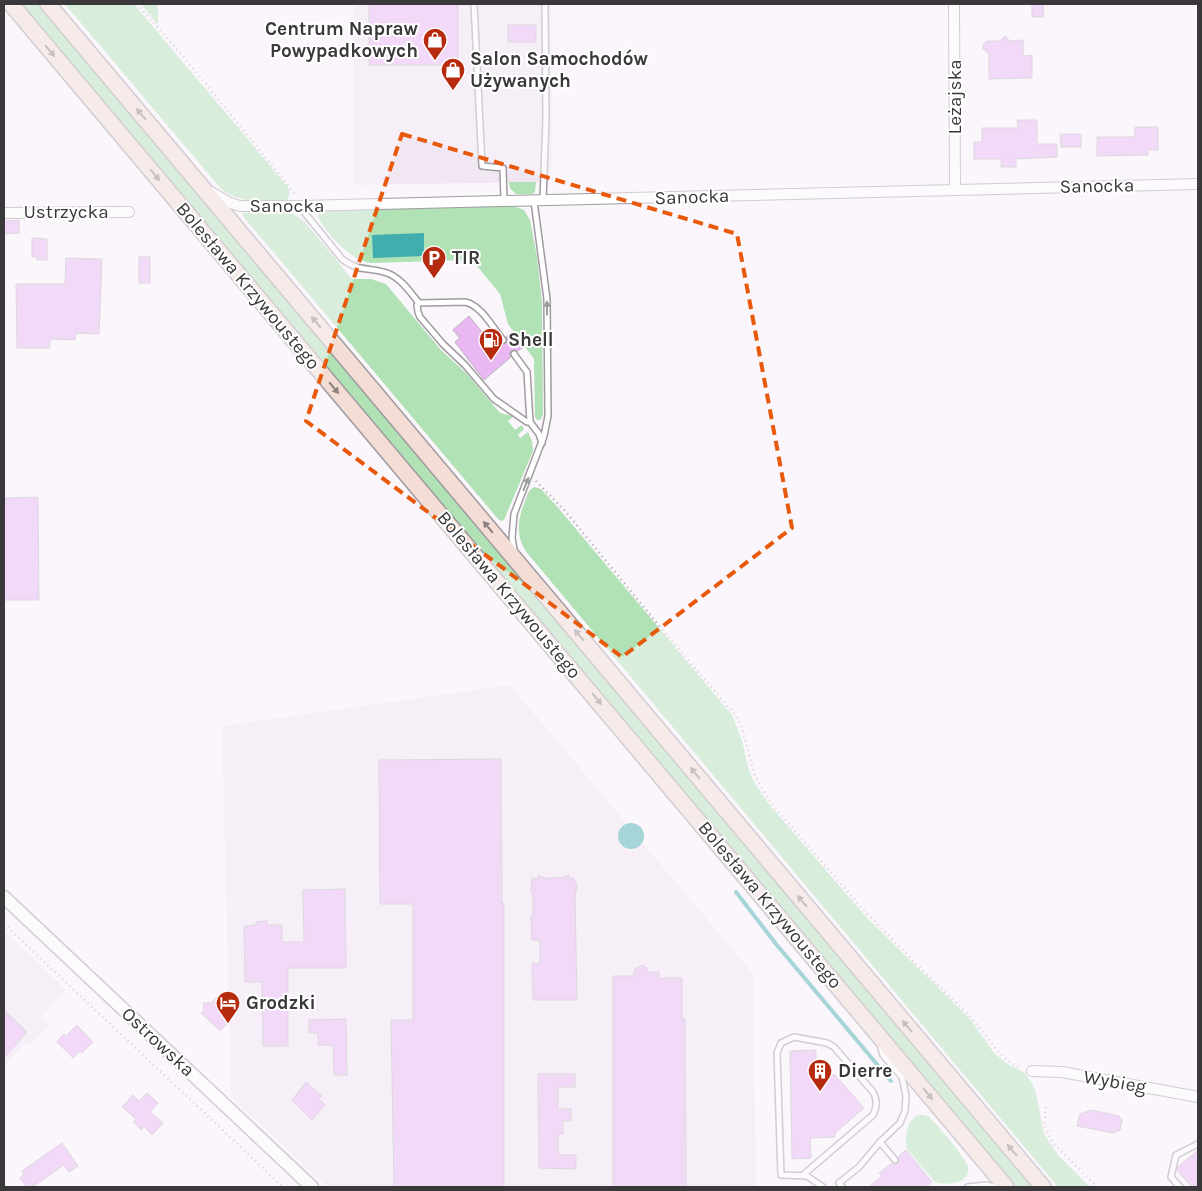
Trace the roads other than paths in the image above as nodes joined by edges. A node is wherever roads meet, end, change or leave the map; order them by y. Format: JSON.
{"nodes":[{"id":1,"x":48,"y":4,"type":"edge"},
{"id":2,"x":474,"y":4,"type":"edge"},
{"id":3,"x":545,"y":4,"type":"edge"},
{"id":4,"x":954,"y":4,"type":"edge"},
{"id":5,"x":13,"y":7,"type":"edge"},
{"id":6,"x":195,"y":178,"type":"junction"},
{"id":7,"x":1198,"y":184,"type":"edge"},
{"id":8,"x":955,"y":189,"type":"junction"},
{"id":9,"x":538,"y":201,"type":"junction"},
{"id":10,"x":504,"y":202,"type":"junction"},
{"id":11,"x":300,"y":206,"type":"junction"},
{"id":12,"x":129,"y":212,"type":"dead end"},
{"id":13,"x":4,"y":213,"type":"edge"},
{"id":14,"x":419,"y":303,"type":"junction"},
{"id":15,"x":503,"y":340,"type":"dead end"},
{"id":16,"x":514,"y":354,"type":"dead end"},
{"id":17,"x":530,"y":422,"type":"junction"},
{"id":18,"x":542,"y":443,"type":"junction"},
{"id":19,"x":520,"y":564,"type":"junction"},
{"id":20,"x":4,"y":897,"type":"edge"},
{"id":21,"x":875,"y":1030,"type":"junction"},
{"id":22,"x":1032,"y":1071,"type":"road end"},
{"id":23,"x":1198,"y":1097,"type":"edge"},
{"id":24,"x":880,"y":1142,"type":"junction"},
{"id":25,"x":1198,"y":1144,"type":"edge"},
{"id":26,"x":895,"y":1160,"type":"dead end"},
{"id":27,"x":803,"y":1175,"type":"junction"},
{"id":28,"x":839,"y":1186,"type":"edge"},
{"id":29,"x":312,"y":1187,"type":"edge"},
{"id":30,"x":823,"y":1187,"type":"edge"},
{"id":31,"x":968,"y":1187,"type":"edge"},
{"id":32,"x":995,"y":1187,"type":"edge"},
{"id":33,"x":1006,"y":1187,"type":"edge"},
{"id":34,"x":1043,"y":1187,"type":"edge"},
{"id":35,"x":1180,"y":1187,"type":"edge"}],
"edges":[{"from":6,"to":1,"type":"main road","name":"Bolesława Krzywoustego","one_way":true},
{"from":2,"to":10,"type":"lane"},
{"from":3,"to":9,"type":"lane"},
{"from":4,"to":8,"type":"street","name":"Leżajska"},
{"from":5,"to":21,"type":"main road","name":"Bolesława Krzywoustego","one_way":true},
{"from":6,"to":11,"type":"street","name":"Sanocka"},
{"from":19,"to":6,"type":"main road","name":"Bolesława Krzywoustego","one_way":true},
{"from":7,"to":8,"type":"street","name":"Sanocka"},
{"from":8,"to":9,"type":"street","name":"Sanocka"},
{"from":9,"to":10,"type":"street","name":"Sanocka"},
{"from":18,"to":9,"type":"lane","one_way":true},
{"from":10,"to":11,"type":"street","name":"Sanocka"},
{"from":11,"to":14,"type":"lane"},
{"from":12,"to":13,"type":"street","name":"Ustrzycka"},
{"from":14,"to":15,"type":"lane"},
{"from":14,"to":17,"type":"lane"},
{"from":16,"to":17,"type":"lane"},
{"from":17,"to":18,"type":"lane"},
{"from":19,"to":18,"type":"lane","one_way":true},
{"from":34,"to":19,"type":"main road","name":"Bolesława Krzywoustego","one_way":true},
{"from":20,"to":29,"type":"street","name":"Ostrowska"},
{"from":21,"to":24,"type":"lane"},
{"from":21,"to":33,"type":"main road","name":"Bolesława Krzywoustego","one_way":true},
{"from":22,"to":23,"type":"street","name":"Wybieg"},
{"from":24,"to":26,"type":"lane"},
{"from":24,"to":28,"type":"lane"},
{"from":25,"to":35,"type":"lane"},
{"from":27,"to":27,"type":"lane"},
{"from":27,"to":30,"type":"lane"},
{"from":31,"to":32,"type":"lane"}]}
